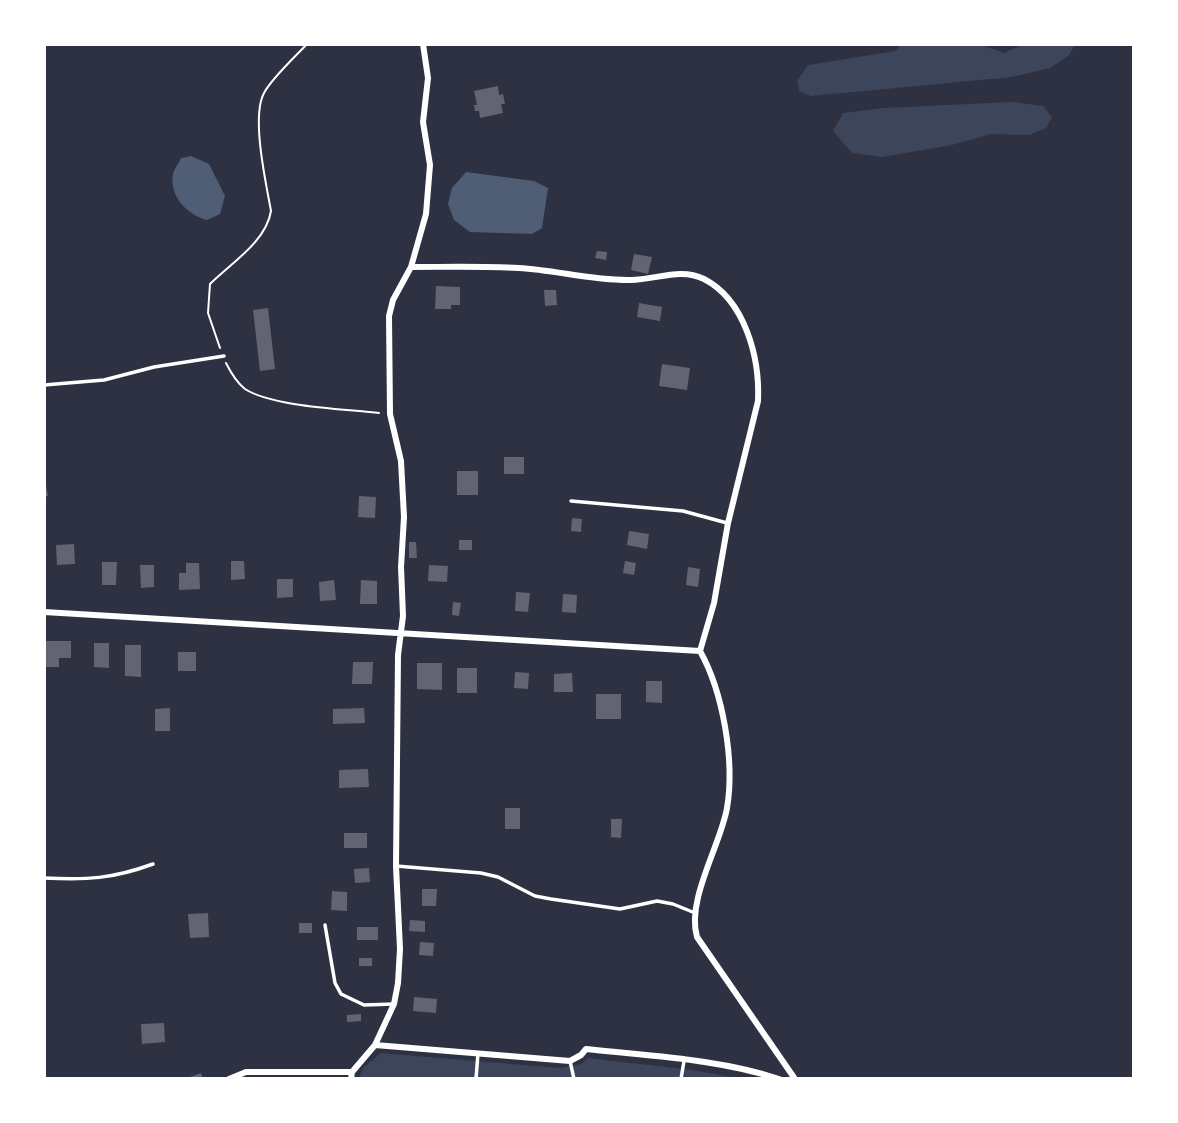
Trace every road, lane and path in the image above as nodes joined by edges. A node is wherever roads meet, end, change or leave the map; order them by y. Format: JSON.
{"nodes":[{"id":1,"x":307,"y":44,"type":"edge"},
{"id":2,"x":423,"y":44,"type":"edge"},
{"id":3,"x":411,"y":267,"type":"junction"},
{"id":4,"x":224,"y":356,"type":"junction"},
{"id":5,"x":44,"y":385,"type":"edge"},
{"id":6,"x":390,"y":414,"type":"junction"},
{"id":7,"x":570,"y":501,"type":"dead end"},
{"id":8,"x":728,"y":523,"type":"junction"},
{"id":9,"x":44,"y":612,"type":"edge"},
{"id":10,"x":400,"y":633,"type":"junction"},
{"id":11,"x":700,"y":651,"type":"junction"},
{"id":12,"x":153,"y":864,"type":"dead end"},
{"id":13,"x":396,"y":866,"type":"junction"},
{"id":14,"x":44,"y":878,"type":"edge"},
{"id":15,"x":695,"y":913,"type":"junction"},
{"id":16,"x":325,"y":925,"type":"dead end"},
{"id":17,"x":394,"y":1004,"type":"junction"},
{"id":18,"x":375,"y":1045,"type":"junction"},
{"id":19,"x":478,"y":1052,"type":"junction"},
{"id":20,"x":684,"y":1059,"type":"junction"},
{"id":21,"x":570,"y":1061,"type":"junction"},
{"id":22,"x":352,"y":1076,"type":"edge"},
{"id":23,"x":229,"y":1079,"type":"edge"},
{"id":24,"x":476,"y":1079,"type":"edge"},
{"id":25,"x":574,"y":1079,"type":"edge"},
{"id":26,"x":681,"y":1079,"type":"edge"},
{"id":27,"x":779,"y":1079,"type":"edge"},
{"id":28,"x":796,"y":1079,"type":"edge"}],
"edges":[{"from":1,"to":4,"type":"path"},
{"from":2,"to":3,"type":"street"},
{"from":3,"to":6,"type":"street"},
{"from":3,"to":8,"type":"street"},
{"from":4,"to":5,"type":"lane"},
{"from":4,"to":6,"type":"path"},
{"from":6,"to":10,"type":"street"},
{"from":7,"to":8,"type":"lane"},
{"from":8,"to":11,"type":"street"},
{"from":9,"to":10,"type":"street"},
{"from":10,"to":11,"type":"street"},
{"from":10,"to":13,"type":"street"},
{"from":11,"to":15,"type":"street"},
{"from":12,"to":14,"type":"lane"},
{"from":13,"to":15,"type":"lane"},
{"from":13,"to":17,"type":"street"},
{"from":15,"to":28,"type":"street"},
{"from":16,"to":17,"type":"lane"},
{"from":17,"to":18,"type":"street"},
{"from":18,"to":19,"type":"street"},
{"from":18,"to":22,"type":"street"},
{"from":19,"to":21,"type":"street"},
{"from":19,"to":24,"type":"lane"},
{"from":20,"to":21,"type":"street"},
{"from":20,"to":26,"type":"lane"},
{"from":20,"to":27,"type":"street"},
{"from":21,"to":25,"type":"lane"},
{"from":22,"to":23,"type":"street"}]}
